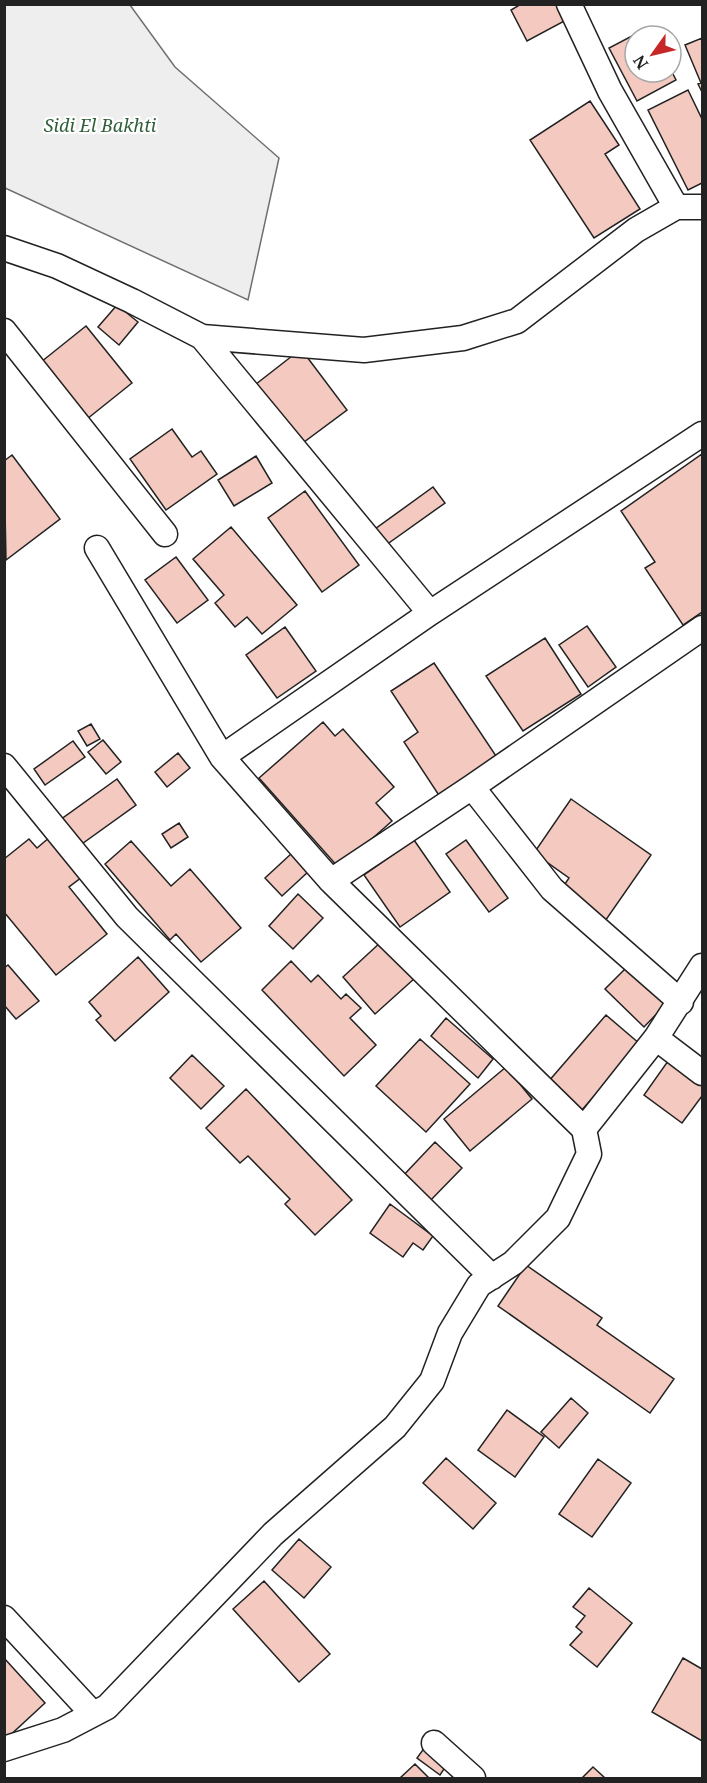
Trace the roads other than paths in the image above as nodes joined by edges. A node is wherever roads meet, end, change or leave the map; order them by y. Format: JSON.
{"nodes":[{"id":1,"x":569,"y":4,"type":"edge"},
{"id":2,"x":676,"y":207,"type":"junction"},
{"id":3,"x":702,"y":207,"type":"edge"},
{"id":4,"x":4,"y":248,"type":"edge"},
{"id":5,"x":4,"y":332,"type":"edge"},
{"id":6,"x":202,"y":337,"type":"junction"},
{"id":7,"x":702,"y":434,"type":"edge"},
{"id":8,"x":165,"y":534,"type":"dead end"},
{"id":9,"x":97,"y":548,"type":"dead end"},
{"id":10,"x":430,"y":614,"type":"junction"},
{"id":11,"x":702,"y":628,"type":"edge"},
{"id":12,"x":222,"y":757,"type":"junction"},
{"id":13,"x":4,"y":766,"type":"edge"},
{"id":14,"x":472,"y":787,"type":"junction"},
{"id":15,"x":331,"y":881,"type":"junction"},
{"id":16,"x":702,"y":966,"type":"edge"},
{"id":17,"x":681,"y":1002,"type":"junction"},
{"id":18,"x":656,"y":1038,"type":"junction"},
{"id":19,"x":702,"y":1073,"type":"edge"},
{"id":20,"x":584,"y":1129,"type":"junction"},
{"id":21,"x":492,"y":1276,"type":"junction"},
{"id":22,"x":4,"y":1618,"type":"edge"},
{"id":23,"x":93,"y":1714,"type":"junction"},
{"id":24,"x":434,"y":1743,"type":"dead end"},
{"id":25,"x":4,"y":1749,"type":"edge"},
{"id":26,"x":473,"y":1779,"type":"edge"}],
"edges":[{"from":1,"to":2,"type":"street"},
{"from":2,"to":3,"type":"street"},
{"from":2,"to":6,"type":"street"},
{"from":4,"to":6,"type":"street"},
{"from":5,"to":8,"type":"street"},
{"from":6,"to":10,"type":"street"},
{"from":7,"to":10,"type":"street"},
{"from":9,"to":12,"type":"street"},
{"from":10,"to":12,"type":"street"},
{"from":11,"to":14,"type":"street"},
{"from":12,"to":15,"type":"street"},
{"from":13,"to":21,"type":"street"},
{"from":14,"to":15,"type":"street"},
{"from":14,"to":17,"type":"street"},
{"from":15,"to":20,"type":"street"},
{"from":16,"to":17,"type":"street"},
{"from":17,"to":18,"type":"street"},
{"from":18,"to":19,"type":"street"},
{"from":18,"to":20,"type":"street"},
{"from":20,"to":21,"type":"street"},
{"from":21,"to":23,"type":"street"},
{"from":22,"to":23,"type":"street"},
{"from":23,"to":25,"type":"street"},
{"from":24,"to":26,"type":"street"}]}
